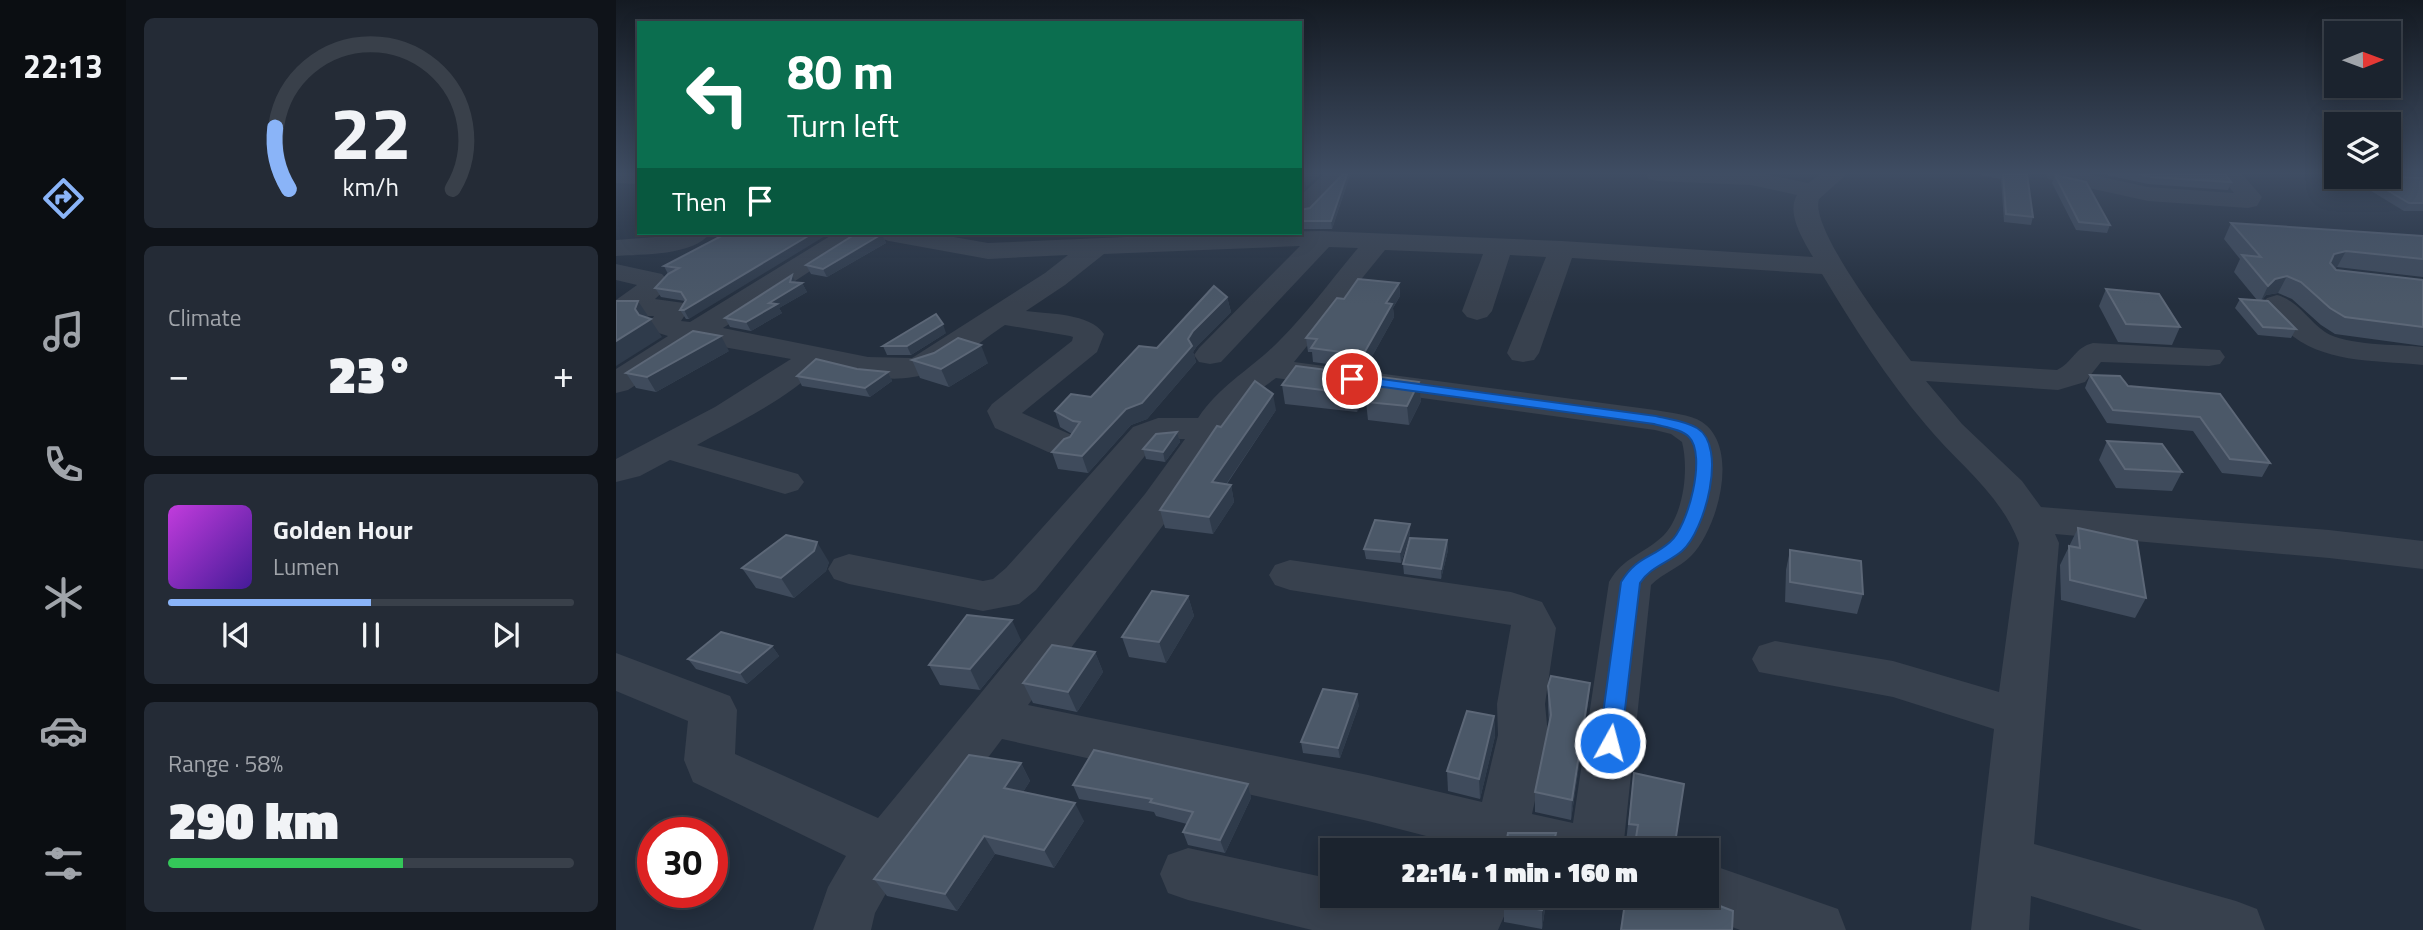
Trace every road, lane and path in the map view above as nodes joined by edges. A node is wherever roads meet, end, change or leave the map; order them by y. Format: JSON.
{"nodes":[{"id":1,"x":1806,"y":217,"type":"edge"},
{"id":2,"x":692,"y":235,"type":"edge"},
{"id":3,"x":849,"y":235,"type":"edge"},
{"id":4,"x":911,"y":235,"type":"edge"},
{"id":5,"x":1275,"y":235,"type":"edge"},
{"id":6,"x":1150,"y":238,"type":"edge"},
{"id":7,"x":956,"y":239,"type":"edge"},
{"id":8,"x":1322,"y":239,"type":"junction"},
{"id":9,"x":1078,"y":242,"type":"edge"},
{"id":10,"x":1377,"y":242,"type":"junction"},
{"id":11,"x":1499,"y":247,"type":"junction"},
{"id":12,"x":1562,"y":249,"type":"junction"},
{"id":13,"x":617,"y":255,"type":"edge"},
{"id":14,"x":1831,"y":266,"type":"junction"},
{"id":15,"x":2277,"y":304,"type":"dead end"},
{"id":16,"x":622,"y":309,"type":"edge"},
{"id":17,"x":1477,"y":311,"type":"dead end"},
{"id":18,"x":998,"y":316,"type":"junction"},
{"id":19,"x":697,"y":332,"type":"junction"},
{"id":20,"x":1523,"y":353,"type":"dead end"},
{"id":21,"x":813,"y":354,"type":"junction"},
{"id":22,"x":1210,"y":355,"type":"dead end"},
{"id":23,"x":2423,"y":356,"type":"edge"},
{"id":24,"x":2209,"y":357,"type":"dead end"},
{"id":25,"x":1270,"y":368,"type":"junction"},
{"id":26,"x":1901,"y":370,"type":"junction"},
{"id":27,"x":616,"y":383,"type":"edge"},
{"id":28,"x":1207,"y":429,"type":"junction"},
{"id":29,"x":1061,"y":444,"type":"edge"},
{"id":30,"x":667,"y":448,"type":"junction"},
{"id":31,"x":616,"y":471,"type":"edge"},
{"id":32,"x":785,"y":482,"type":"dead end"},
{"id":33,"x":2032,"y":519,"type":"junction"},
{"id":34,"x":2423,"y":555,"type":"edge"},
{"id":35,"x":849,"y":569,"type":"dead end"},
{"id":36,"x":1290,"y":575,"type":"dead end"},
{"id":37,"x":1775,"y":659,"type":"dead end"},
{"id":38,"x":616,"y":671,"type":"edge"},
{"id":39,"x":990,"y":717,"type":"junction"},
{"id":40,"x":2021,"y":718,"type":"junction"},
{"id":41,"x":1493,"y":838,"type":"edge"},
{"id":42,"x":1499,"y":838,"type":"edge"},
{"id":43,"x":1598,"y":838,"type":"edge"},
{"id":44,"x":886,"y":848,"type":"junction"},
{"id":45,"x":2006,"y":862,"type":"junction"},
{"id":46,"x":1188,"y":874,"type":"dead end"},
{"id":47,"x":1719,"y":895,"type":"edge"},
{"id":48,"x":1320,"y":904,"type":"edge"},
{"id":49,"x":1337,"y":908,"type":"edge"},
{"id":50,"x":1479,"y":908,"type":"edge"},
{"id":51,"x":842,"y":930,"type":"edge"},
{"id":52,"x":1817,"y":930,"type":"edge"},
{"id":53,"x":2000,"y":930,"type":"edge"},
{"id":54,"x":2236,"y":930,"type":"edge"}],
"edges":[{"from":1,"to":14,"type":"street"},
{"from":2,"to":13,"type":"street"},
{"from":3,"to":19,"type":"street"},
{"from":4,"to":7,"type":"street"},
{"from":5,"to":6,"type":"street"},
{"from":5,"to":8,"type":"street"},
{"from":6,"to":9,"type":"street"},
{"from":7,"to":9,"type":"street"},
{"from":8,"to":10,"type":"street"},
{"from":8,"to":22,"type":"street"},
{"from":9,"to":18,"type":"street"},
{"from":10,"to":11,"type":"street"},
{"from":10,"to":25,"type":"street"},
{"from":11,"to":12,"type":"street"},
{"from":11,"to":17,"type":"street"},
{"from":12,"to":14,"type":"street"},
{"from":12,"to":20,"type":"street"},
{"from":13,"to":16,"type":"street"},
{"from":14,"to":26,"type":"street"},
{"from":15,"to":23,"type":"street"},
{"from":16,"to":19,"type":"street"},
{"from":18,"to":21,"type":"street"},
{"from":18,"to":29,"type":"street"},
{"from":19,"to":21,"type":"street"},
{"from":19,"to":27,"type":"street"},
{"from":21,"to":30,"type":"street"},
{"from":24,"to":26,"type":"street"},
{"from":25,"to":28,"type":"street"},
{"from":25,"to":43,"type":"street"},
{"from":26,"to":33,"type":"street"},
{"from":28,"to":35,"type":"street"},
{"from":28,"to":39,"type":"street"},
{"from":30,"to":31,"type":"street"},
{"from":30,"to":32,"type":"street"},
{"from":33,"to":34,"type":"street"},
{"from":33,"to":40,"type":"street"},
{"from":36,"to":42,"type":"street"},
{"from":37,"to":40,"type":"street"},
{"from":38,"to":44,"type":"street"},
{"from":39,"to":41,"type":"street"},
{"from":39,"to":44,"type":"street"},
{"from":40,"to":45,"type":"street"},
{"from":44,"to":51,"type":"street"},
{"from":45,"to":53,"type":"street"},
{"from":45,"to":54,"type":"street"},
{"from":46,"to":48,"type":"street"},
{"from":47,"to":52,"type":"street"},
{"from":49,"to":50,"type":"street"}]}
